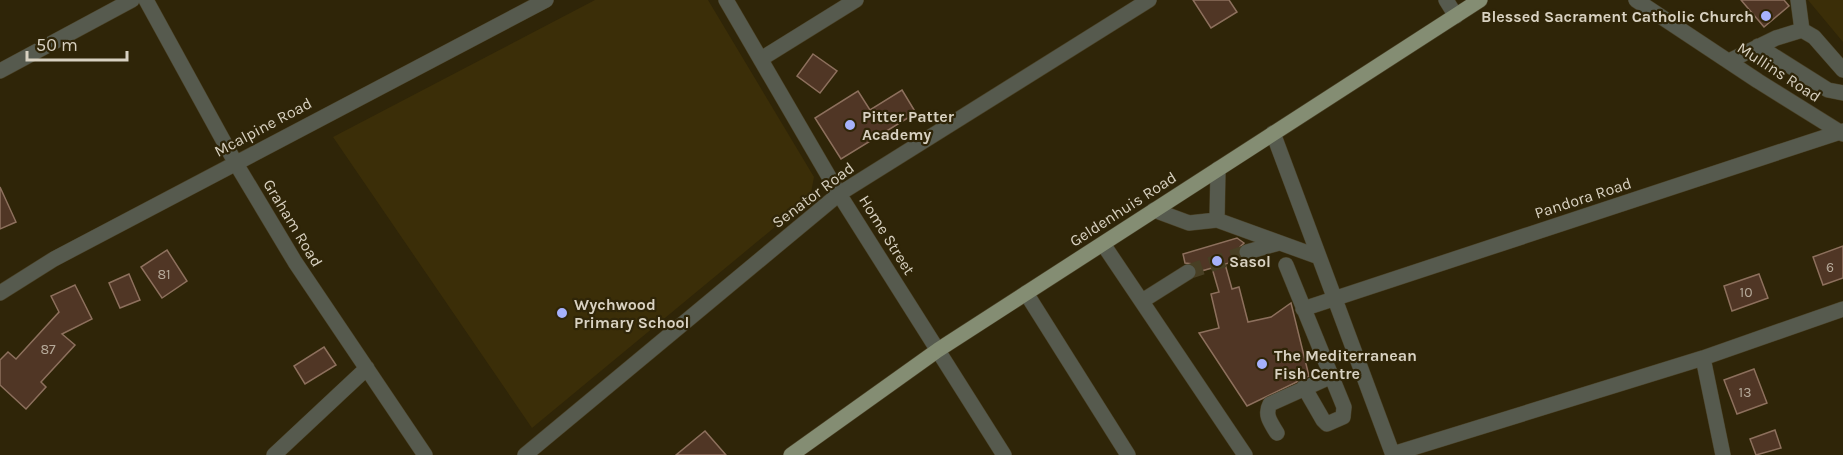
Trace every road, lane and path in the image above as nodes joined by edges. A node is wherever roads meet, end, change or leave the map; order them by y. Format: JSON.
{"nodes":[{"id":1,"x":132,"y":0,"type":"edge"},
{"id":2,"x":146,"y":0,"type":"edge"},
{"id":3,"x":546,"y":0,"type":"edge"},
{"id":4,"x":726,"y":0,"type":"edge"},
{"id":5,"x":856,"y":0,"type":"edge"},
{"id":6,"x":1149,"y":0,"type":"edge"},
{"id":7,"x":1446,"y":0,"type":"edge"},
{"id":8,"x":1480,"y":0,"type":"edge"},
{"id":9,"x":1636,"y":0,"type":"edge"},
{"id":10,"x":1798,"y":0,"type":"edge"},
{"id":11,"x":1654,"y":5,"type":"edge"},
{"id":12,"x":1456,"y":16,"type":"junction"},
{"id":13,"x":1802,"y":30,"type":"junction"},
{"id":14,"x":1758,"y":46,"type":"junction"},
{"id":15,"x":761,"y":58,"type":"junction"},
{"id":16,"x":1729,"y":61,"type":"junction"},
{"id":17,"x":1843,"y":70,"type":"edge"},
{"id":18,"x":0,"y":71,"type":"edge"},
{"id":19,"x":1843,"y":93,"type":"edge"},
{"id":20,"x":1842,"y":132,"type":"edge"},
{"id":21,"x":1273,"y":133,"type":"junction"},
{"id":22,"x":235,"y":162,"type":"junction"},
{"id":23,"x":1218,"y":169,"type":"junction"},
{"id":24,"x":839,"y":194,"type":"junction"},
{"id":25,"x":1154,"y":210,"type":"junction"},
{"id":26,"x":1216,"y":220,"type":"junction"},
{"id":27,"x":1279,"y":243,"type":"junction"},
{"id":28,"x":1103,"y":244,"type":"junction"},
{"id":29,"x":1247,"y":252,"type":"tunnel mouth"},
{"id":30,"x":1319,"y":257,"type":"junction"},
{"id":31,"x":1286,"y":265,"type":"dead end"},
{"id":32,"x":1188,"y":272,"type":"tunnel mouth"},
{"id":33,"x":0,"y":293,"type":"edge"},
{"id":34,"x":1026,"y":293,"type":"junction"},
{"id":35,"x":1334,"y":299,"type":"junction"},
{"id":36,"x":1142,"y":301,"type":"junction"},
{"id":37,"x":1303,"y":309,"type":"junction"},
{"id":38,"x":1843,"y":309,"type":"edge"},
{"id":39,"x":938,"y":350,"type":"junction"},
{"id":40,"x":1703,"y":358,"type":"junction"},
{"id":41,"x":368,"y":368,"type":"junction"},
{"id":42,"x":1330,"y":377,"type":"junction"},
{"id":43,"x":1304,"y":387,"type":"junction"},
{"id":44,"x":1277,"y":433,"type":"dead end"},
{"id":45,"x":1393,"y":454,"type":"edge"},
{"id":46,"x":274,"y":455,"type":"edge"},
{"id":47,"x":424,"y":455,"type":"edge"},
{"id":48,"x":525,"y":455,"type":"edge"},
{"id":49,"x":791,"y":455,"type":"edge"},
{"id":50,"x":1004,"y":455,"type":"edge"},
{"id":51,"x":1128,"y":455,"type":"edge"},
{"id":52,"x":1245,"y":455,"type":"edge"},
{"id":53,"x":1723,"y":455,"type":"edge"}],
"edges":[{"from":1,"to":18,"type":"street"},
{"from":2,"to":22,"type":"street","name":"Graham Road"},
{"from":3,"to":22,"type":"street","name":"Mcalpine Road"},
{"from":4,"to":15,"type":"street","name":"Home Street"},
{"from":5,"to":15,"type":"street"},
{"from":6,"to":24,"type":"street","name":"Senator Road"},
{"from":7,"to":12,"type":"street"},
{"from":8,"to":12,"type":"main road","name":"Geldenhuis Road"},
{"from":9,"to":11,"type":"street","name":"Mullins Road"},
{"from":10,"to":13,"type":"street"},
{"from":11,"to":16,"type":"street","name":"Mullins Road"},
{"from":12,"to":21,"type":"main road","name":"Geldenhuis Road"},
{"from":13,"to":14,"type":"street"},
{"from":13,"to":17,"type":"street"},
{"from":14,"to":16,"type":"street"},
{"from":14,"to":19,"type":"street"},
{"from":15,"to":24,"type":"street","name":"Home Street"},
{"from":16,"to":20,"type":"street","name":"Mullins Road"},
{"from":20,"to":35,"type":"street","name":"Pandora Road"},
{"from":21,"to":23,"type":"main road","name":"Geldenhuis Road"},
{"from":21,"to":30,"type":"street"},
{"from":22,"to":33,"type":"street","name":"Mcalpine Road"},
{"from":22,"to":41,"type":"street","name":"Graham Road"},
{"from":23,"to":25,"type":"main road","name":"Geldenhuis Road"},
{"from":23,"to":26,"type":"street"},
{"from":24,"to":39,"type":"street","name":"Home Street"},
{"from":24,"to":48,"type":"street","name":"Senator Road"},
{"from":25,"to":26,"type":"street"},
{"from":25,"to":28,"type":"main road","name":"Geldenhuis Road"},
{"from":26,"to":27,"type":"street"},
{"from":27,"to":29,"type":"street"},
{"from":27,"to":30,"type":"street"},
{"from":28,"to":34,"type":"main road","name":"Geldenhuis Road"},
{"from":28,"to":36,"type":"street"},
{"from":30,"to":35,"type":"street"},
{"from":31,"to":37,"type":"street"},
{"from":32,"to":36,"type":"street"},
{"from":34,"to":39,"type":"main road","name":"Geldenhuis Road"},
{"from":34,"to":51,"type":"street"},
{"from":35,"to":37,"type":"street","name":"Pandora Road"},
{"from":35,"to":45,"type":"street"},
{"from":36,"to":52,"type":"street"},
{"from":37,"to":42,"type":"street"},
{"from":38,"to":40,"type":"street"},
{"from":39,"to":49,"type":"main road","name":"Geldenhuis Road"},
{"from":39,"to":50,"type":"street","name":"Home Street"},
{"from":40,"to":45,"type":"street"},
{"from":40,"to":53,"type":"street"},
{"from":41,"to":46,"type":"street"},
{"from":41,"to":47,"type":"street","name":"Graham Road"},
{"from":42,"to":43,"type":"street"},
{"from":42,"to":43,"type":"street"},
{"from":43,"to":44,"type":"street"}]}
